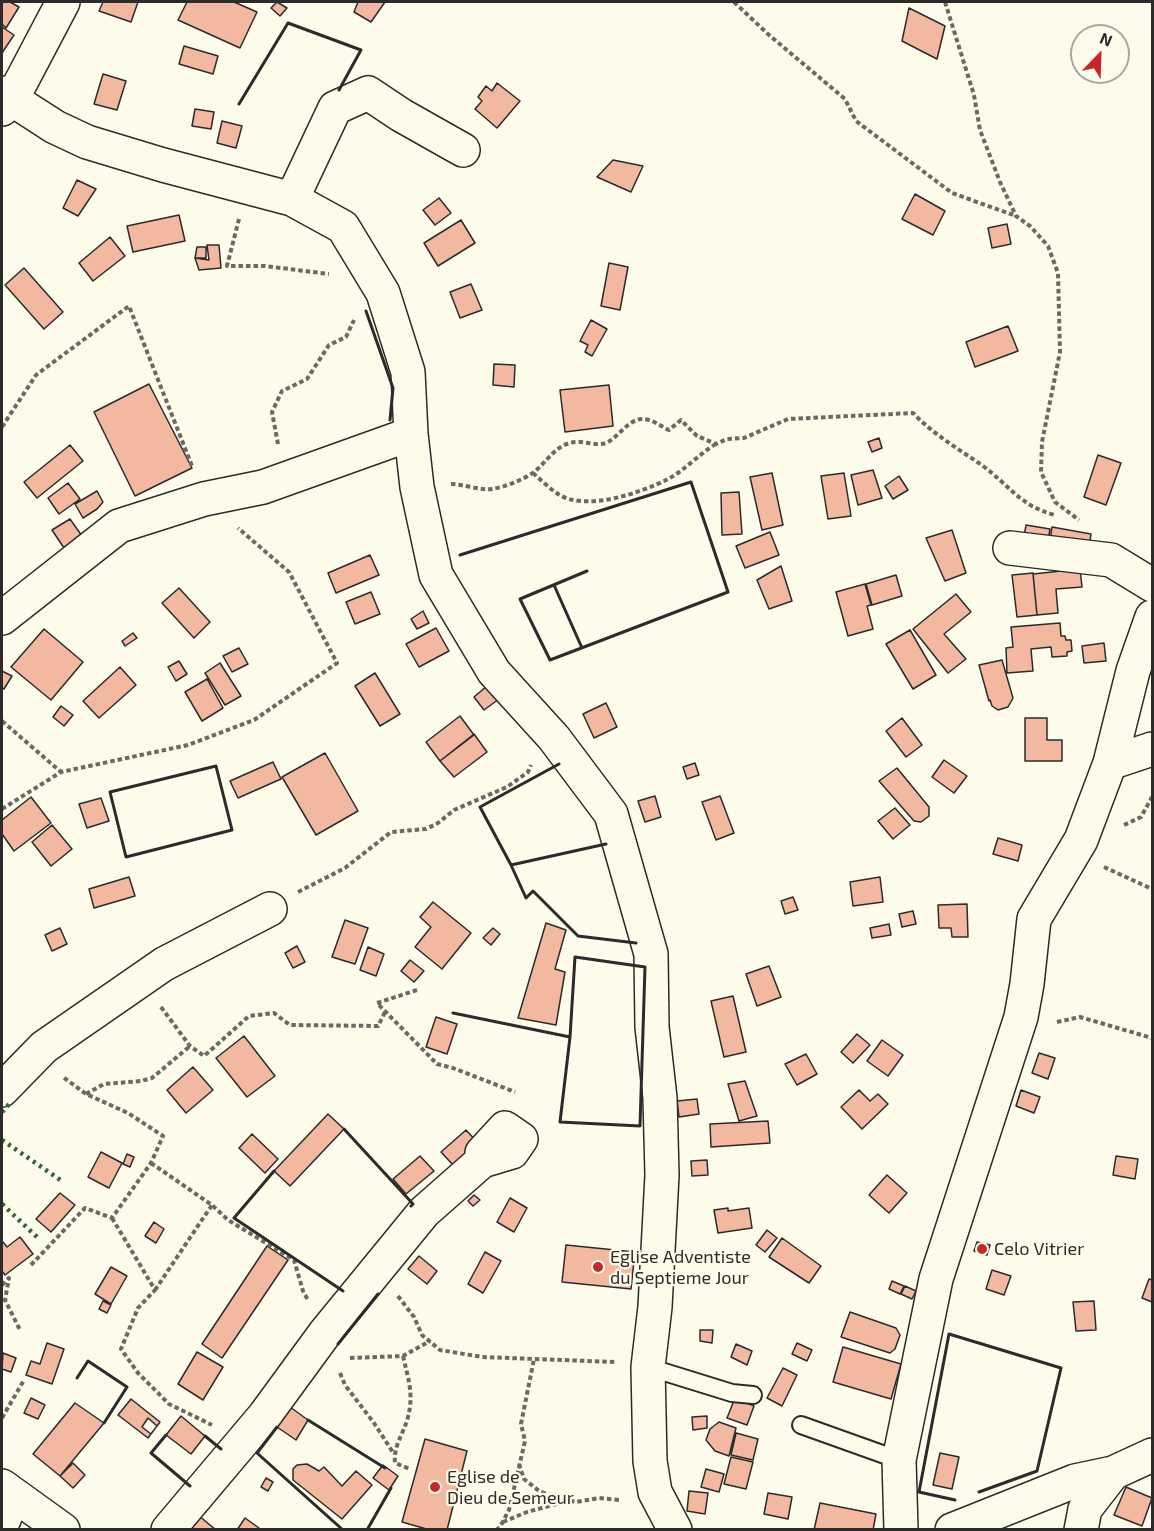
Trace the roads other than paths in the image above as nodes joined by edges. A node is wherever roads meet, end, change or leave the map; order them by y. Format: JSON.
{"nodes":[{"id":1,"x":63,"y":2,"type":"edge"},
{"id":2,"x":5,"y":100,"type":"edge"},
{"id":3,"x":463,"y":150,"type":"dead end"},
{"id":4,"x":292,"y":199,"type":"junction"},
{"id":5,"x":411,"y":434,"type":"junction"},
{"id":6,"x":1010,"y":548,"type":"dead end"},
{"id":7,"x":1152,"y":585,"type":"edge"},
{"id":8,"x":1152,"y":617,"type":"edge"},
{"id":9,"x":2,"y":618,"type":"edge"},
{"id":10,"x":1152,"y":748,"type":"edge"},
{"id":11,"x":1110,"y":763,"type":"junction"},
{"id":12,"x":270,"y":909,"type":"road end"},
{"id":13,"x":2,"y":1090,"type":"edge"},
{"id":14,"x":482,"y":1153,"type":"dead end"},
{"id":15,"x":648,"y":1367,"type":"junction"},
{"id":16,"x":753,"y":1395,"type":"dead end"},
{"id":17,"x":801,"y":1425,"type":"dead end"},
{"id":18,"x":1152,"y":1455,"type":"edge"},
{"id":19,"x":899,"y":1460,"type":"junction"},
{"id":20,"x":1113,"y":1473,"type":"junction"},
{"id":21,"x":6,"y":1501,"type":"edge"},
{"id":22,"x":63,"y":1530,"type":"edge"},
{"id":23,"x":168,"y":1530,"type":"edge"},
{"id":24,"x":675,"y":1530,"type":"edge"},
{"id":25,"x":901,"y":1530,"type":"edge"},
{"id":26,"x":952,"y":1530,"type":"edge"},
{"id":27,"x":1081,"y":1530,"type":"edge"}],
"edges":[{"from":1,"to":2,"type":"street"},
{"from":2,"to":4,"type":"street"},
{"from":3,"to":4,"type":"street"},
{"from":4,"to":5,"type":"street"},
{"from":5,"to":9,"type":"street"},
{"from":5,"to":15,"type":"street"},
{"from":6,"to":7,"type":"street"},
{"from":8,"to":11,"type":"street"},
{"from":10,"to":11,"type":"street"},
{"from":11,"to":19,"type":"street"},
{"from":12,"to":13,"type":"street"},
{"from":14,"to":23,"type":"street"},
{"from":15,"to":16,"type":"lane"},
{"from":15,"to":24,"type":"street"},
{"from":17,"to":19,"type":"lane"},
{"from":18,"to":20,"type":"street"},
{"from":19,"to":25,"type":"street"},
{"from":20,"to":26,"type":"street"},
{"from":20,"to":27,"type":"street"},
{"from":21,"to":22,"type":"street"}]}
